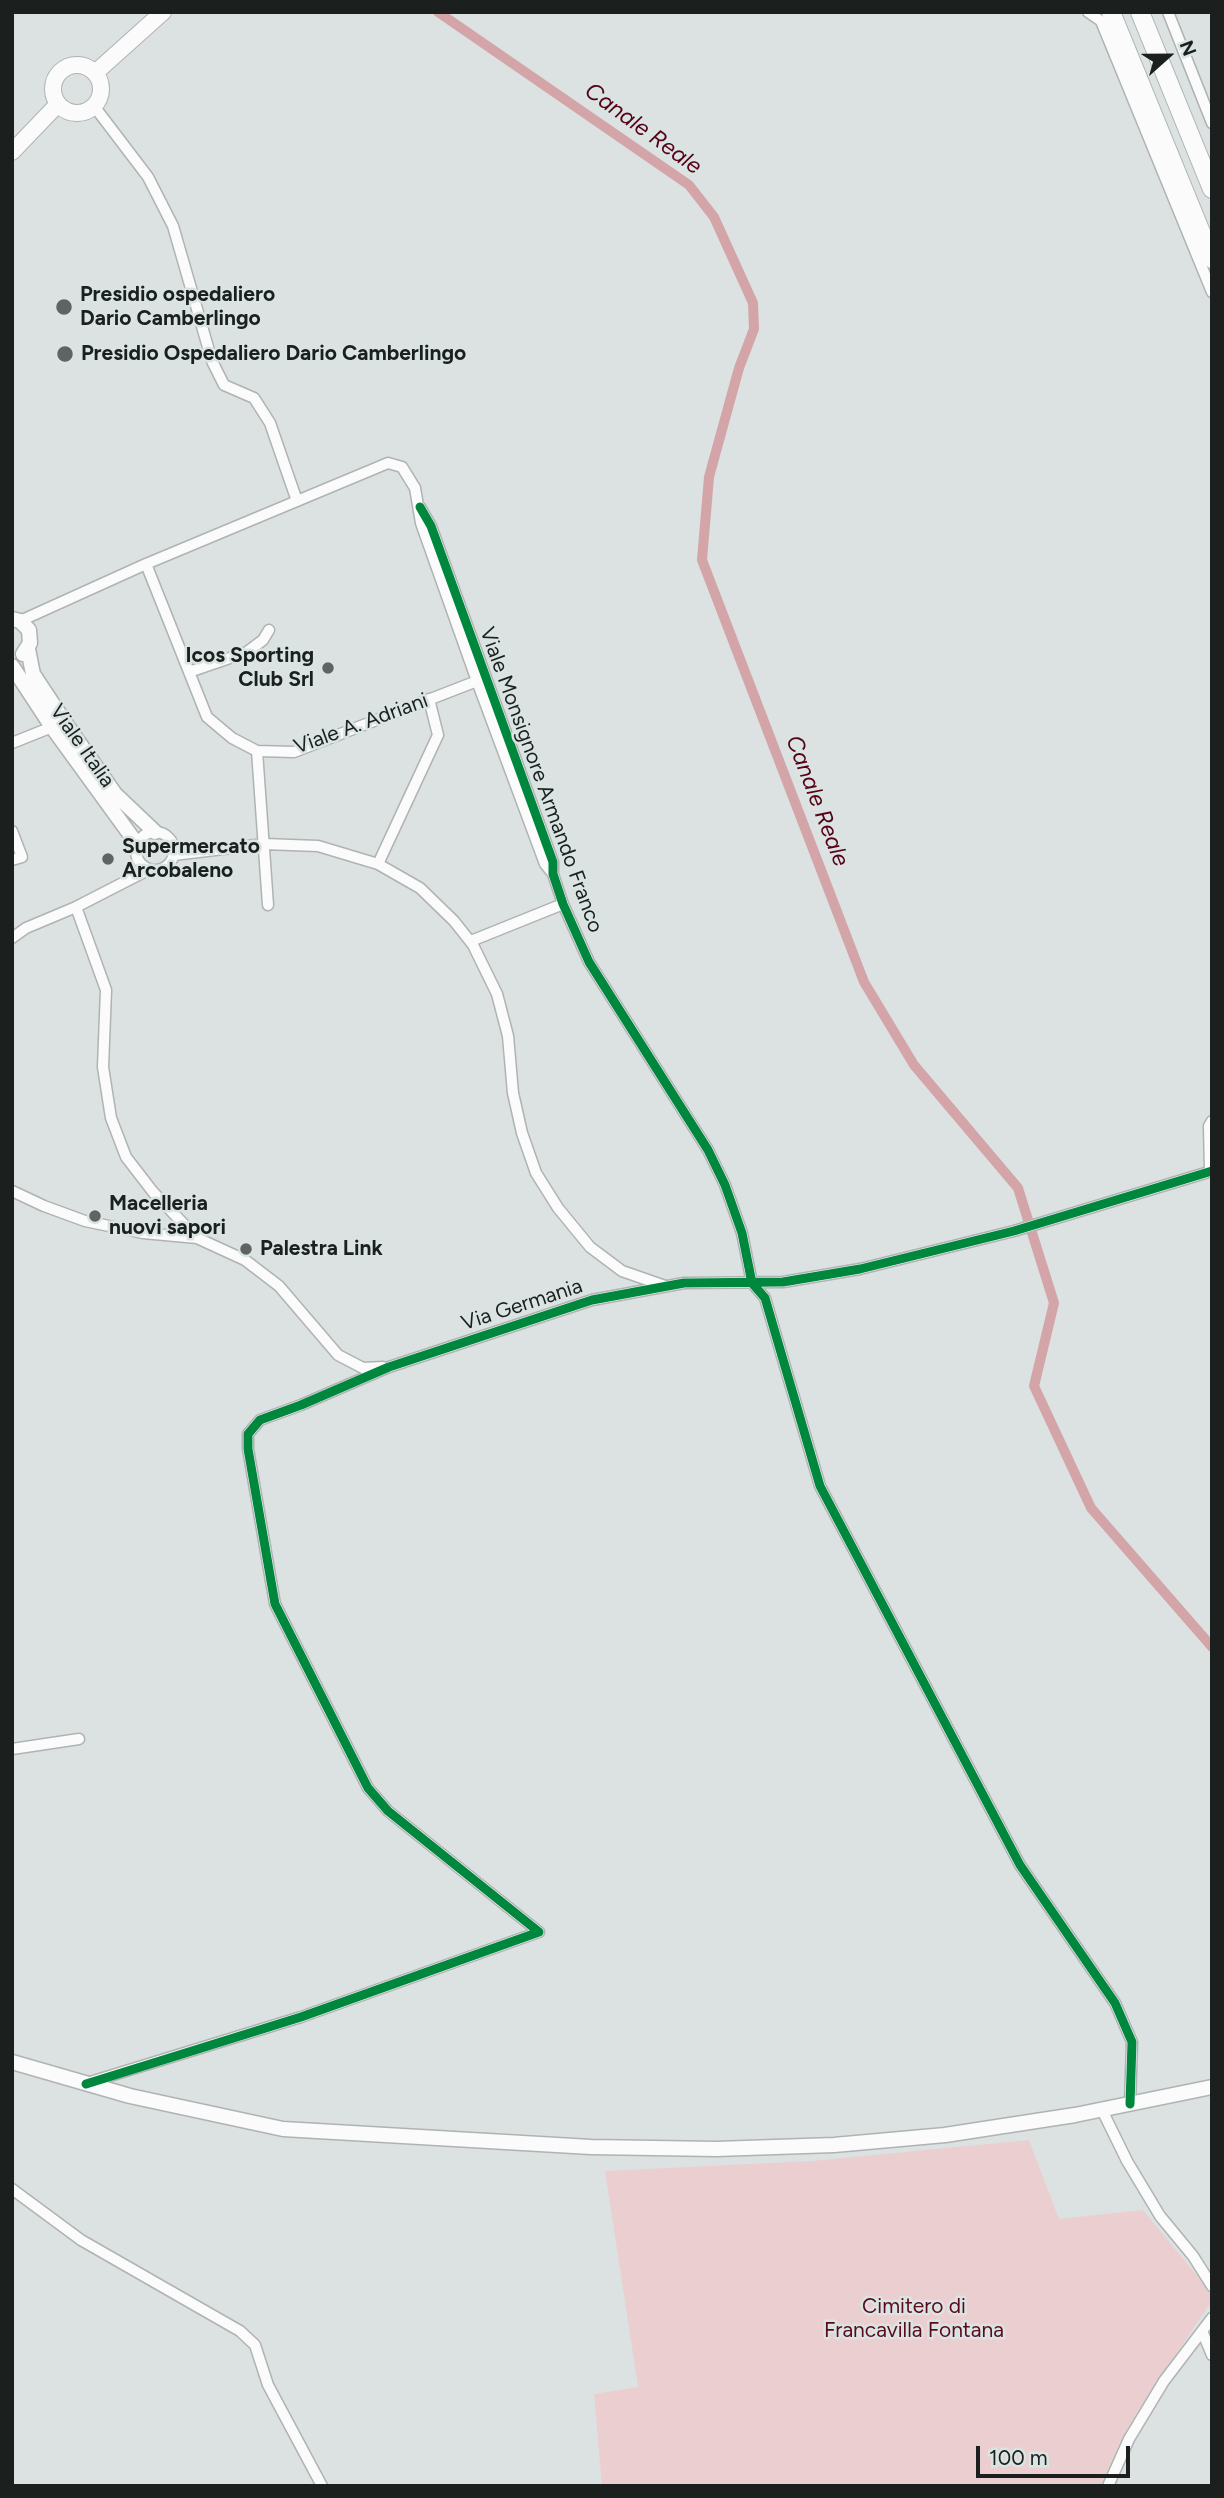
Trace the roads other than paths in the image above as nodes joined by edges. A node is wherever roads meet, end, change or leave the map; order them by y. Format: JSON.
{"nodes":[{"id":1,"x":163,"y":12,"type":"edge"},
{"id":2,"x":1088,"y":12,"type":"edge"},
{"id":3,"x":1111,"y":12,"type":"edge"},
{"id":4,"x":1140,"y":12,"type":"edge"},
{"id":5,"x":1168,"y":12,"type":"edge"},
{"id":6,"x":95,"y":73,"type":"junction"},
{"id":7,"x":58,"y":104,"type":"junction"},
{"id":8,"x":94,"y":106,"type":"junction"},
{"id":9,"x":1212,"y":122,"type":"edge"},
{"id":10,"x":12,"y":152,"type":"edge"},
{"id":11,"x":1212,"y":189,"type":"edge"},
{"id":12,"x":1212,"y":260,"type":"edge"},
{"id":13,"x":1212,"y":292,"type":"edge"},
{"id":14,"x":297,"y":501,"type":"junction"},
{"id":15,"x":420,"y":507,"type":"junction"},
{"id":16,"x":146,"y":564,"type":"junction"},
{"id":17,"x":16,"y":620,"type":"edge"},
{"id":18,"x":268,"y":630,"type":"dead end"},
{"id":19,"x":28,"y":649,"type":"junction"},
{"id":20,"x":12,"y":658,"type":"edge"},
{"id":21,"x":12,"y":666,"type":"edge"},
{"id":22,"x":189,"y":672,"type":"junction"},
{"id":23,"x":477,"y":681,"type":"junction"},
{"id":24,"x":429,"y":699,"type":"junction"},
{"id":25,"x":52,"y":727,"type":"junction"},
{"id":26,"x":12,"y":743,"type":"edge"},
{"id":27,"x":257,"y":751,"type":"junction"},
{"id":28,"x":12,"y":831,"type":"edge"},
{"id":29,"x":155,"y":832,"type":"junction"},
{"id":30,"x":137,"y":844,"type":"junction"},
{"id":31,"x":264,"y":844,"type":"junction"},
{"id":32,"x":174,"y":855,"type":"junction"},
{"id":33,"x":12,"y":860,"type":"edge"},
{"id":34,"x":378,"y":863,"type":"junction"},
{"id":35,"x":150,"y":869,"type":"junction"},
{"id":36,"x":553,"y":874,"type":"junction"},
{"id":37,"x":562,"y":904,"type":"junction"},
{"id":38,"x":268,"y":905,"type":"dead end"},
{"id":39,"x":76,"y":907,"type":"junction"},
{"id":40,"x":12,"y":938,"type":"edge"},
{"id":41,"x":471,"y":941,"type":"junction"},
{"id":42,"x":1212,"y":1121,"type":"edge"},
{"id":43,"x":1211,"y":1171,"type":"edge"},
{"id":44,"x":12,"y":1191,"type":"edge"},
{"id":45,"x":197,"y":1238,"type":"junction"},
{"id":46,"x":752,"y":1283,"type":"junction"},
{"id":47,"x":665,"y":1286,"type":"junction"},
{"id":48,"x":389,"y":1367,"type":"junction"},
{"id":49,"x":79,"y":1739,"type":"dead end"},
{"id":50,"x":12,"y":1748,"type":"edge"},
{"id":51,"x":12,"y":2062,"type":"edge"},
{"id":52,"x":86,"y":2084,"type":"junction"},
{"id":53,"x":1212,"y":2087,"type":"edge"},
{"id":54,"x":1130,"y":2104,"type":"junction"},
{"id":55,"x":1102,"y":2110,"type":"junction"},
{"id":56,"x":12,"y":2189,"type":"edge"},
{"id":57,"x":1212,"y":2286,"type":"edge"},
{"id":58,"x":1212,"y":2318,"type":"edge"},
{"id":59,"x":1202,"y":2331,"type":"junction"},
{"id":60,"x":1212,"y":2354,"type":"edge"},
{"id":61,"x":322,"y":2486,"type":"edge"},
{"id":62,"x":1108,"y":2486,"type":"edge"}],
"edges":[{"from":1,"to":6,"type":"main road"},
{"from":2,"to":13,"type":"street"},
{"from":3,"to":12,"type":"highway"},
{"from":4,"to":11,"type":"highway"},
{"from":5,"to":9,"type":"street"},
{"from":6,"to":7,"type":"main road"},
{"from":6,"to":8,"type":"main road"},
{"from":7,"to":8,"type":"main road"},
{"from":7,"to":10,"type":"main road"},
{"from":8,"to":14,"type":"street"},
{"from":14,"to":15,"type":"street","name":"Viale Monsignore Armando Franco"},
{"from":14,"to":16,"type":"street","name":"Viale Monsignore Armando Franco"},
{"from":15,"to":23,"type":"street","name":"Viale Monsignore Armando Franco"},
{"from":15,"to":36,"type":"street","name":"Viale Monsignore Armando Franco"},
{"from":16,"to":17,"type":"street","name":"Viale Monsignore Armando Franco"},
{"from":16,"to":22,"type":"street","name":"Viale A. Adriani"},
{"from":17,"to":19,"type":"street","name":"Viale Italia"},
{"from":18,"to":22,"type":"street"},
{"from":19,"to":20,"type":"street"},
{"from":19,"to":29,"type":"street","name":"Viale Italia"},
{"from":21,"to":25,"type":"street","name":"Viale Italia"},
{"from":22,"to":27,"type":"street","name":"Viale A. Adriani"},
{"from":23,"to":24,"type":"street","name":"Viale A. Adriani"},
{"from":23,"to":36,"type":"street","name":"Viale Monsignore Armando Franco"},
{"from":24,"to":27,"type":"street","name":"Viale A. Adriani"},
{"from":24,"to":34,"type":"street"},
{"from":25,"to":26,"type":"street"},
{"from":25,"to":30,"type":"street","name":"Viale Italia"},
{"from":27,"to":31,"type":"street"},
{"from":28,"to":33,"type":"street"},
{"from":29,"to":30,"type":"street"},
{"from":29,"to":32,"type":"street"},
{"from":30,"to":35,"type":"street"},
{"from":31,"to":32,"type":"street"},
{"from":31,"to":34,"type":"street"},
{"from":31,"to":38,"type":"street"},
{"from":32,"to":35,"type":"street"},
{"from":34,"to":41,"type":"street"},
{"from":35,"to":39,"type":"street"},
{"from":36,"to":37,"type":"street","name":"Viale Monsignore Armando Franco"},
{"from":37,"to":41,"type":"street"},
{"from":37,"to":46,"type":"street","name":"Viale Monsignore Armando Franco"},
{"from":39,"to":40,"type":"street"},
{"from":39,"to":45,"type":"street"},
{"from":41,"to":47,"type":"street"},
{"from":42,"to":43,"type":"street"},
{"from":43,"to":46,"type":"street","name":"Via Germania"},
{"from":44,"to":45,"type":"street"},
{"from":45,"to":48,"type":"street"},
{"from":46,"to":47,"type":"street","name":"Via Germania"},
{"from":46,"to":54,"type":"street","name":"Viale Monsignore Armando Franco"},
{"from":47,"to":48,"type":"street","name":"Via Germania"},
{"from":48,"to":52,"type":"street"},
{"from":49,"to":50,"type":"street"},
{"from":51,"to":52,"type":"street"},
{"from":52,"to":55,"type":"street"},
{"from":53,"to":54,"type":"street"},
{"from":54,"to":55,"type":"street"},
{"from":55,"to":57,"type":"street"},
{"from":56,"to":61,"type":"street"},
{"from":58,"to":59,"type":"street"},
{"from":59,"to":60,"type":"street"},
{"from":59,"to":62,"type":"street"}]}
